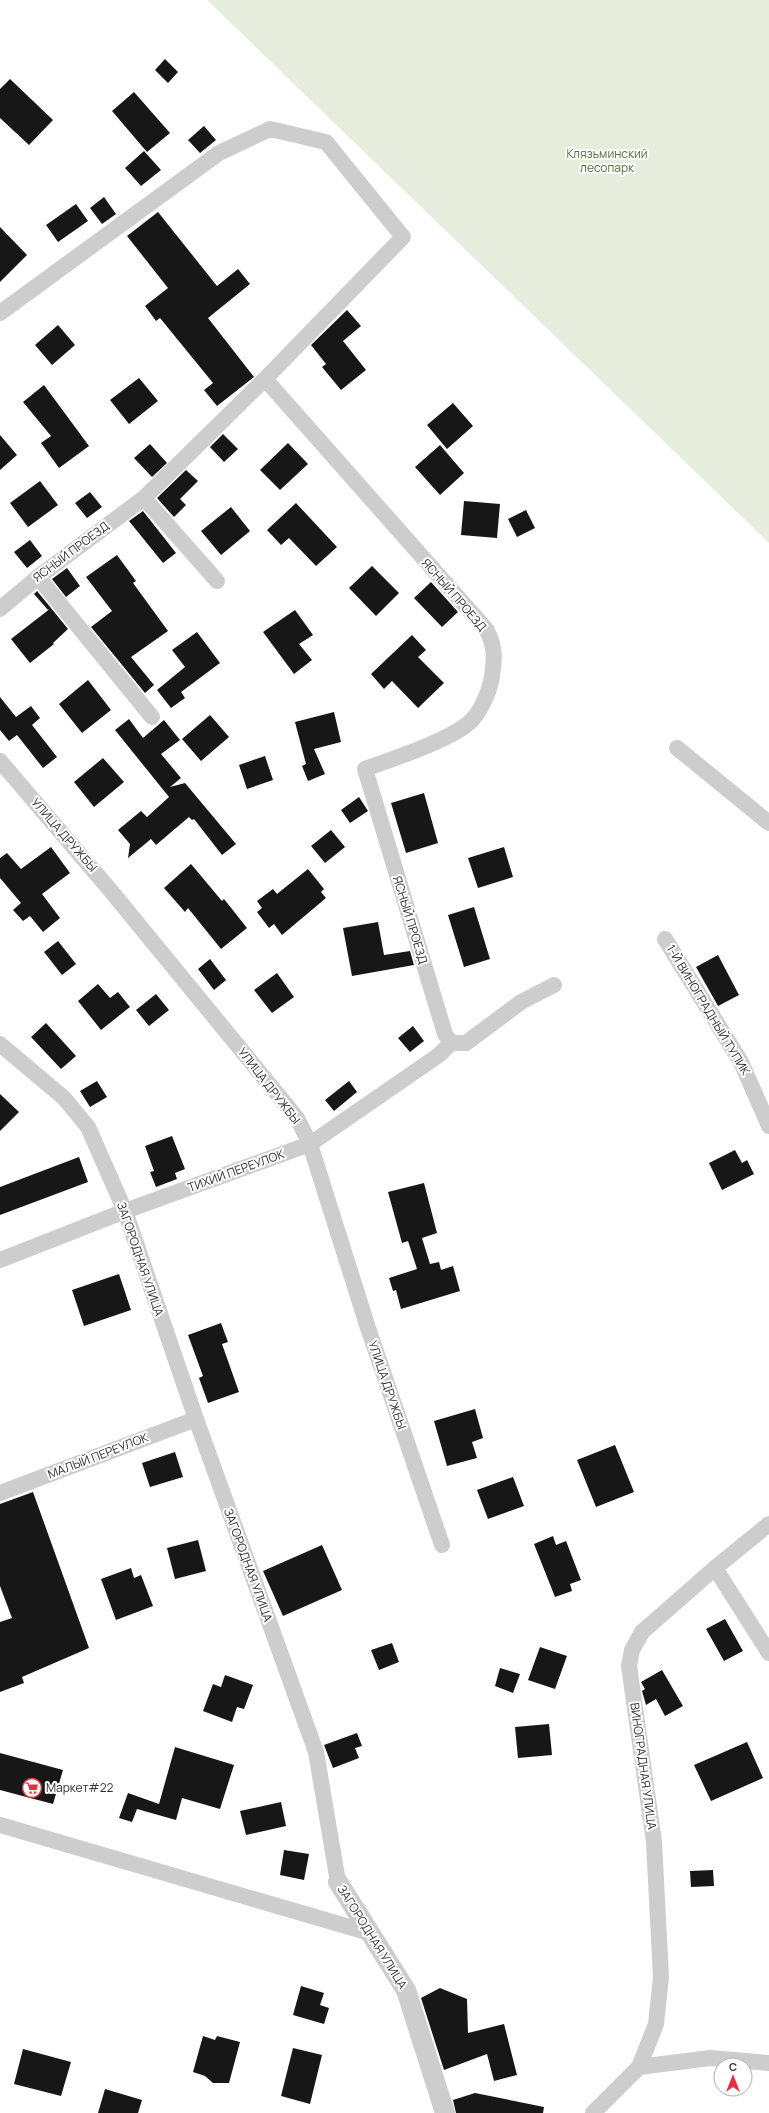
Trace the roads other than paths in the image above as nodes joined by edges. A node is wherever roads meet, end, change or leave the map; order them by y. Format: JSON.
{"nodes":[{"id":1,"x":0,"y":313,"type":"edge"},
{"id":2,"x":265,"y":380,"type":"junction"},
{"id":3,"x":144,"y":498,"type":"junction"},
{"id":4,"x":38,"y":577,"type":"junction"},
{"id":5,"x":216,"y":581,"type":"dead end"},
{"id":6,"x":0,"y":609,"type":"edge"},
{"id":7,"x":152,"y":717,"type":"dead end"},
{"id":8,"x":677,"y":748,"type":"dead end"},
{"id":9,"x":0,"y":761,"type":"edge"},
{"id":10,"x":769,"y":823,"type":"edge"},
{"id":11,"x":665,"y":939,"type":"dead end"},
{"id":12,"x":554,"y":985,"type":"dead end"},
{"id":13,"x":451,"y":1043,"type":"junction"},
{"id":14,"x":0,"y":1044,"type":"edge"},
{"id":15,"x":769,"y":1126,"type":"edge"},
{"id":16,"x":310,"y":1144,"type":"junction"},
{"id":17,"x":125,"y":1211,"type":"junction"},
{"id":18,"x":0,"y":1260,"type":"edge"},
{"id":19,"x":196,"y":1418,"type":"junction"},
{"id":20,"x":0,"y":1493,"type":"edge"},
{"id":21,"x":769,"y":1524,"type":"edge"},
{"id":22,"x":442,"y":1546,"type":"dead end"},
{"id":23,"x":715,"y":1568,"type":"junction"},
{"id":24,"x":769,"y":1653,"type":"edge"},
{"id":25,"x":0,"y":1825,"type":"edge"},
{"id":26,"x":338,"y":1882,"type":"joint"},
{"id":27,"x":370,"y":1933,"type":"junction"},
{"id":28,"x":769,"y":2063,"type":"edge"},
{"id":29,"x":640,"y":2067,"type":"junction"},
{"id":30,"x":445,"y":2113,"type":"edge"},
{"id":31,"x":593,"y":2113,"type":"edge"}],
"edges":[{"from":1,"to":2,"type":"street"},
{"from":2,"to":3,"type":"street","name":"ЯСНЫЙ ПРОЕЗД"},
{"from":2,"to":13,"type":"street","name":"ЯСНЫЙ ПРОЕЗД"},
{"from":3,"to":4,"type":"street","name":"ЯСНЫЙ ПРОЕЗД"},
{"from":3,"to":5,"type":"street"},
{"from":4,"to":6,"type":"street","name":"ЯСНЫЙ ПРОЕЗД"},
{"from":4,"to":7,"type":"street"},
{"from":8,"to":10,"type":"street"},
{"from":9,"to":16,"type":"street","name":"УЛИЦА ДРУЖБЫ"},
{"from":11,"to":15,"type":"street","name":"1-Й ВИНОГРАДНЫЙ ТУПИК"},
{"from":12,"to":13,"type":"street"},
{"from":13,"to":16,"type":"street","name":"ТИХИЙ ПЕРЕУЛОК"},
{"from":14,"to":17,"type":"street","name":"ЗАГОРОДНАЯ УЛИЦА"},
{"from":16,"to":17,"type":"street","name":"ТИХИЙ ПЕРЕУЛОК"},
{"from":16,"to":22,"type":"street","name":"УЛИЦА ДРУЖБЫ"},
{"from":17,"to":18,"type":"street","name":"ТИХИЙ ПЕРЕУЛОК"},
{"from":17,"to":19,"type":"street","name":"ЗАГОРОДНАЯ УЛИЦА"},
{"from":19,"to":20,"type":"street","name":"МАЛЫЙ ПЕРЕУЛОК"},
{"from":19,"to":26,"type":"street","name":"ЗАГОРОДНАЯ УЛИЦА"},
{"from":21,"to":23,"type":"street","name":"ВИНОГРАДНАЯ УЛИЦА"},
{"from":23,"to":24,"type":"street"},
{"from":23,"to":29,"type":"street","name":"ВИНОГРАДНАЯ УЛИЦА"},
{"from":25,"to":27,"type":"street"},
{"from":26,"to":27,"type":"street","name":"ЗАГОРОДНАЯ УЛИЦА"},
{"from":27,"to":30,"type":"street","name":"ЗАГОРОДНАЯ УЛИЦА"},
{"from":28,"to":29,"type":"street"},
{"from":29,"to":31,"type":"street"}]}
